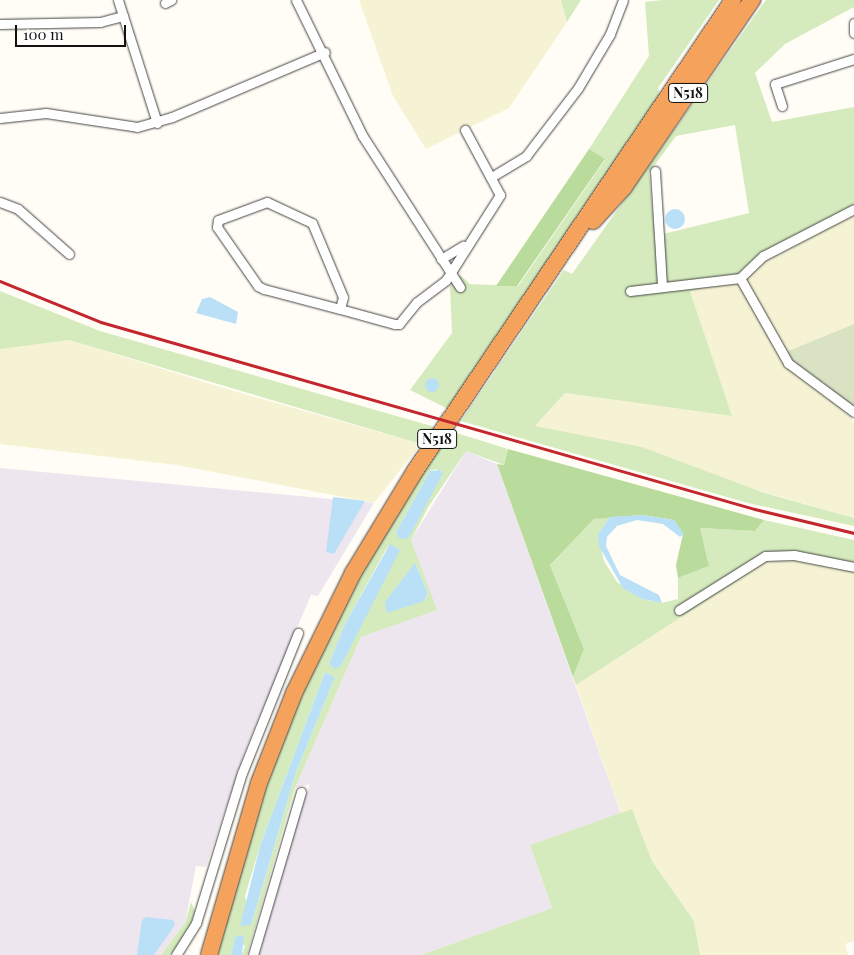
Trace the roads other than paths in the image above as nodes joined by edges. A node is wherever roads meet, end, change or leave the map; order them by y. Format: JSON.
{"nodes":[{"id":1,"x":118,"y":0,"type":"edge"},
{"id":2,"x":296,"y":0,"type":"edge"},
{"id":3,"x":623,"y":0,"type":"edge"},
{"id":4,"x":733,"y":0,"type":"edge"},
{"id":5,"x":752,"y":0,"type":"edge"},
{"id":6,"x":122,"y":16,"type":"junction"},
{"id":7,"x":854,"y":23,"type":"edge"},
{"id":8,"x":0,"y":24,"type":"edge"},
{"id":9,"x":854,"y":33,"type":"edge"},
{"id":10,"x":324,"y":52,"type":"junction"},
{"id":11,"x":854,"y":59,"type":"edge"},
{"id":12,"x":782,"y":106,"type":"dead end"},
{"id":13,"x":0,"y":118,"type":"edge"},
{"id":14,"x":157,"y":122,"type":"junction"},
{"id":15,"x":465,"y":130,"type":"dead end"},
{"id":16,"x":654,"y":171,"type":"dead end"},
{"id":17,"x":493,"y":176,"type":"junction"},
{"id":18,"x":0,"y":202,"type":"edge"},
{"id":19,"x":854,"y":209,"type":"edge"},
{"id":20,"x":466,"y":245,"type":"junction"},
{"id":21,"x":69,"y":254,"type":"dead end"},
{"id":22,"x":561,"y":256,"type":"junction"},
{"id":23,"x":441,"y":259,"type":"junction"},
{"id":24,"x":450,"y":270,"type":"junction"},
{"id":25,"x":740,"y":278,"type":"junction"},
{"id":26,"x":662,"y":286,"type":"junction"},
{"id":27,"x":460,"y":287,"type":"dead end"},
{"id":28,"x":630,"y":291,"type":"dead end"},
{"id":29,"x":340,"y":310,"type":"junction"},
{"id":30,"x":854,"y":412,"type":"edge"},
{"id":31,"x":854,"y":567,"type":"edge"},
{"id":32,"x":680,"y":610,"type":"dead end"},
{"id":33,"x":298,"y":633,"type":"dead end"},
{"id":34,"x":301,"y":792,"type":"dead end"},
{"id":35,"x":212,"y":950,"type":"edge"},
{"id":36,"x":176,"y":955,"type":"edge"},
{"id":37,"x":253,"y":955,"type":"edge"}],
"edges":[{"from":1,"to":6,"type":"street"},
{"from":2,"to":10,"type":"street"},
{"from":3,"to":17,"type":"street"},
{"from":4,"to":22,"type":"highway","number":"N518"},
{"from":5,"to":22,"type":"highway","number":"N518"},
{"from":6,"to":8,"type":"street"},
{"from":6,"to":14,"type":"street"},
{"from":7,"to":9,"type":"street"},
{"from":10,"to":14,"type":"street"},
{"from":10,"to":23,"type":"street"},
{"from":11,"to":12,"type":"street"},
{"from":13,"to":14,"type":"street"},
{"from":15,"to":17,"type":"street"},
{"from":16,"to":26,"type":"street"},
{"from":17,"to":20,"type":"street"},
{"from":18,"to":21,"type":"street"},
{"from":19,"to":25,"type":"street"},
{"from":20,"to":23,"type":"street"},
{"from":20,"to":24,"type":"street"},
{"from":22,"to":35,"type":"highway","number":"N518"},
{"from":23,"to":24,"type":"street"},
{"from":24,"to":27,"type":"street"},
{"from":24,"to":29,"type":"street"},
{"from":25,"to":26,"type":"street"},
{"from":25,"to":30,"type":"street"},
{"from":26,"to":28,"type":"street"},
{"from":29,"to":29,"type":"street"},
{"from":31,"to":32,"type":"street"},
{"from":33,"to":36,"type":"street"},
{"from":34,"to":37,"type":"street"}]}
